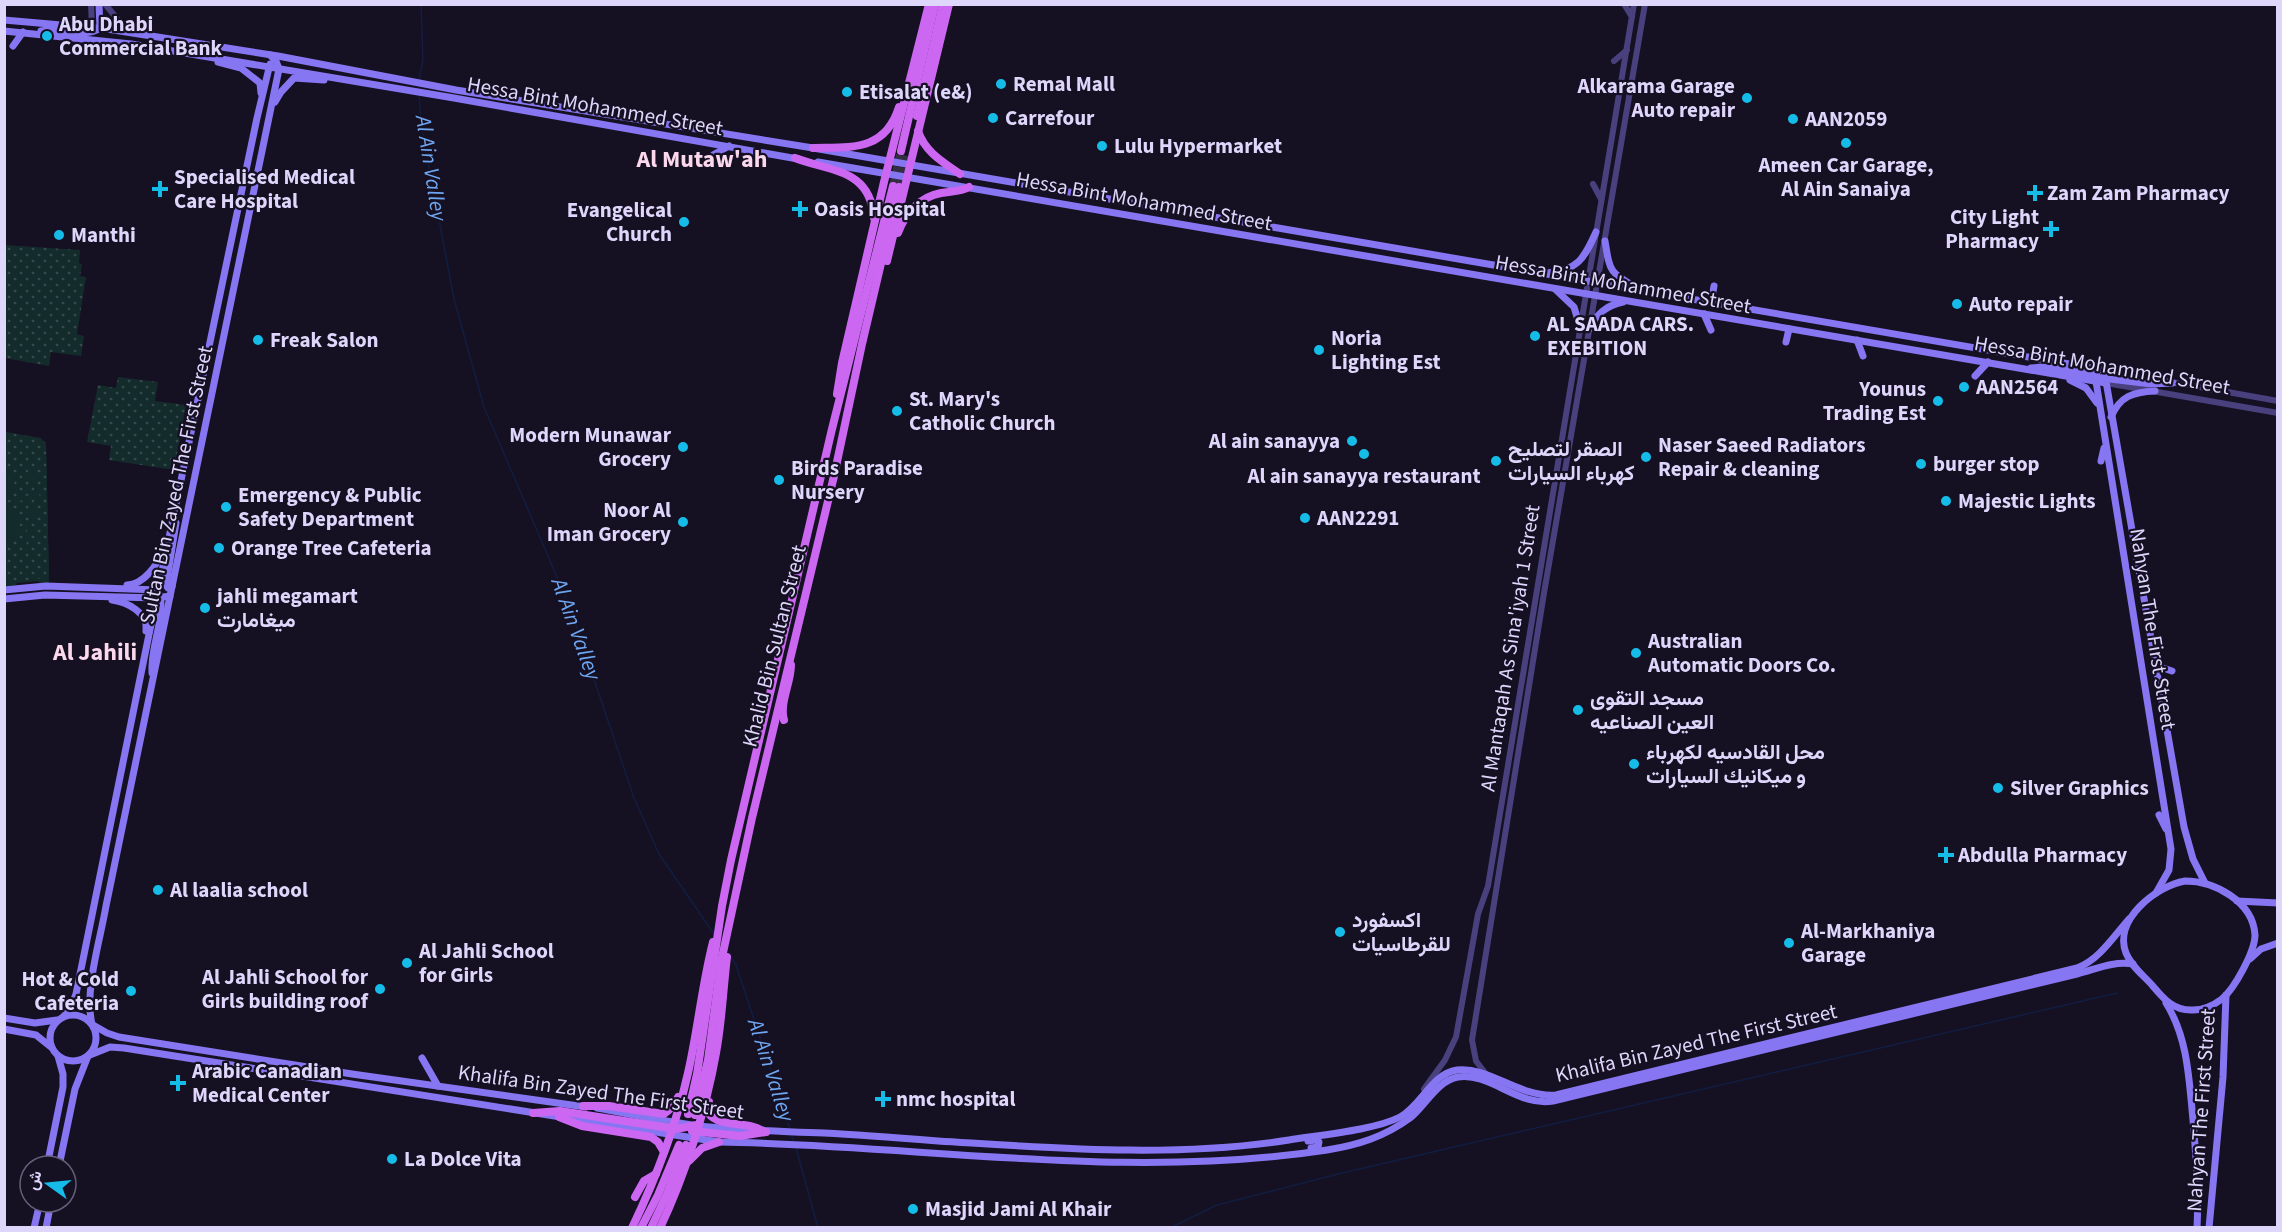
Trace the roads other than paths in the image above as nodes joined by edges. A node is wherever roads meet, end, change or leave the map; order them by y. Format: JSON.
{"nodes":[{"id":1,"x":91,"y":4,"type":"edge"},
{"id":2,"x":99,"y":4,"type":"edge"},
{"id":3,"x":105,"y":4,"type":"edge"},
{"id":4,"x":929,"y":4,"type":"edge"},
{"id":5,"x":935,"y":4,"type":"edge"},
{"id":6,"x":943,"y":4,"type":"edge"},
{"id":7,"x":949,"y":4,"type":"edge"},
{"id":8,"x":1624,"y":4,"type":"edge"},
{"id":9,"x":1634,"y":4,"type":"edge"},
{"id":10,"x":1645,"y":4,"type":"edge"},
{"id":11,"x":1632,"y":17,"type":"junction"},
{"id":12,"x":4,"y":20,"type":"edge"},
{"id":13,"x":95,"y":29,"type":"junction"},
{"id":14,"x":4,"y":31,"type":"edge"},
{"id":15,"x":23,"y":32,"type":"junction"},
{"id":16,"x":34,"y":33,"type":"junction"},
{"id":17,"x":134,"y":33,"type":"junction"},
{"id":18,"x":100,"y":40,"type":"junction"},
{"id":19,"x":13,"y":46,"type":"dead end"},
{"id":20,"x":919,"y":46,"type":"junction"},
{"id":21,"x":1627,"y":50,"type":"junction"},
{"id":22,"x":274,"y":56,"type":"junction"},
{"id":23,"x":211,"y":57,"type":"junction"},
{"id":24,"x":1614,"y":61,"type":"dead end"},
{"id":25,"x":269,"y":67,"type":"junction"},
{"id":26,"x":279,"y":69,"type":"junction"},
{"id":27,"x":335,"y":78,"type":"junction"},
{"id":28,"x":455,"y":94,"type":"junction"},
{"id":29,"x":257,"y":118,"type":"junction"},
{"id":30,"x":267,"y":131,"type":"junction"},
{"id":31,"x":918,"y":131,"type":"junction"},
{"id":32,"x":729,"y":146,"type":"junction"},
{"id":33,"x":813,"y":148,"type":"junction"},
{"id":34,"x":713,"y":155,"type":"dead end"},
{"id":35,"x":795,"y":158,"type":"junction"},
{"id":36,"x":890,"y":161,"type":"junction"},
{"id":37,"x":910,"y":165,"type":"junction"},
{"id":38,"x":886,"y":174,"type":"junction"},
{"id":39,"x":960,"y":174,"type":"junction"},
{"id":40,"x":907,"y":177,"type":"junction"},
{"id":41,"x":1593,"y":184,"type":"dead end"},
{"id":42,"x":969,"y":187,"type":"junction"},
{"id":43,"x":1602,"y":199,"type":"junction"},
{"id":44,"x":874,"y":229,"type":"junction"},
{"id":45,"x":1596,"y":232,"type":"junction"},
{"id":46,"x":1605,"y":240,"type":"junction"},
{"id":47,"x":889,"y":251,"type":"junction"},
{"id":48,"x":1538,"y":273,"type":"junction"},
{"id":49,"x":1588,"y":282,"type":"junction"},
{"id":50,"x":1598,"y":284,"type":"junction"},
{"id":51,"x":1714,"y":286,"type":"dead end"},
{"id":52,"x":1553,"y":288,"type":"junction"},
{"id":53,"x":1641,"y":291,"type":"junction"},
{"id":54,"x":1586,"y":294,"type":"junction"},
{"id":55,"x":1595,"y":296,"type":"junction"},
{"id":56,"x":1626,"y":302,"type":"junction"},
{"id":57,"x":1711,"y":303,"type":"junction"},
{"id":58,"x":1704,"y":314,"type":"junction"},
{"id":59,"x":1580,"y":327,"type":"junction"},
{"id":60,"x":1589,"y":329,"type":"junction"},
{"id":61,"x":1789,"y":329,"type":"junction"},
{"id":62,"x":1711,"y":330,"type":"dead end"},
{"id":63,"x":1857,"y":340,"type":"junction"},
{"id":64,"x":1786,"y":342,"type":"dead end"},
{"id":65,"x":1863,"y":356,"type":"dead end"},
{"id":66,"x":1989,"y":362,"type":"junction"},
{"id":67,"x":2027,"y":370,"type":"junction"},
{"id":68,"x":2095,"y":375,"type":"junction"},
{"id":69,"x":1976,"y":376,"type":"dead end"},
{"id":70,"x":2062,"y":376,"type":"junction"},
{"id":71,"x":2105,"y":377,"type":"junction"},
{"id":72,"x":2173,"y":384,"type":"joint"},
{"id":73,"x":2155,"y":391,"type":"junction"},
{"id":74,"x":2277,"y":401,"type":"edge"},
{"id":75,"x":2098,"y":406,"type":"junction"},
{"id":76,"x":836,"y":412,"type":"junction"},
{"id":77,"x":2277,"y":413,"type":"edge"},
{"id":78,"x":847,"y":416,"type":"junction"},
{"id":79,"x":2111,"y":417,"type":"junction"},
{"id":80,"x":2105,"y":446,"type":"junction"},
{"id":81,"x":2101,"y":461,"type":"dead end"},
{"id":82,"x":1555,"y":479,"type":"junction"},
{"id":83,"x":1562,"y":490,"type":"junction"},
{"id":84,"x":175,"y":509,"type":"junction"},
{"id":85,"x":172,"y":586,"type":"junction"},
{"id":86,"x":87,"y":587,"type":"junction"},
{"id":87,"x":4,"y":590,"type":"edge"},
{"id":88,"x":158,"y":595,"type":"junction"},
{"id":89,"x":86,"y":596,"type":"junction"},
{"id":90,"x":170,"y":596,"type":"junction"},
{"id":91,"x":4,"y":598,"type":"edge"},
{"id":92,"x":791,"y":653,"type":"junction"},
{"id":93,"x":145,"y":654,"type":"junction"},
{"id":94,"x":2157,"y":666,"type":"junction"},
{"id":95,"x":2172,"y":671,"type":"dead end"},
{"id":96,"x":153,"y":679,"type":"junction"},
{"id":97,"x":784,"y":720,"type":"dead end"},
{"id":98,"x":2159,"y":815,"type":"dead end"},
{"id":99,"x":1497,"y":831,"type":"junction"},
{"id":100,"x":1505,"y":835,"type":"junction"},
{"id":101,"x":2169,"y":835,"type":"junction"},
{"id":102,"x":2205,"y":883,"type":"junction"},
{"id":103,"x":2156,"y":893,"type":"junction"},
{"id":104,"x":2237,"y":901,"type":"junction"},
{"id":105,"x":2277,"y":903,"type":"edge"},
{"id":106,"x":2129,"y":919,"type":"junction"},
{"id":107,"x":2277,"y":943,"type":"edge"},
{"id":108,"x":2133,"y":964,"type":"junction"},
{"id":109,"x":2244,"y":965,"type":"junction"},
{"id":110,"x":2226,"y":995,"type":"junction"},
{"id":111,"x":2165,"y":1000,"type":"junction"},
{"id":112,"x":711,"y":1001,"type":"junction"},
{"id":113,"x":4,"y":1018,"type":"edge"},
{"id":114,"x":61,"y":1018,"type":"junction"},
{"id":115,"x":92,"y":1025,"type":"junction"},
{"id":116,"x":4,"y":1029,"type":"edge"},
{"id":117,"x":694,"y":1041,"type":"junction"},
{"id":118,"x":52,"y":1047,"type":"junction"},
{"id":119,"x":716,"y":1052,"type":"junction"},
{"id":120,"x":89,"y":1055,"type":"junction"},
{"id":121,"x":58,"y":1056,"type":"junction"},
{"id":122,"x":422,"y":1058,"type":"dead end"},
{"id":123,"x":1488,"y":1077,"type":"junction"},
{"id":124,"x":438,"y":1086,"type":"junction"},
{"id":125,"x":583,"y":1106,"type":"junction"},
{"id":126,"x":1414,"y":1106,"type":"junction"},
{"id":127,"x":533,"y":1113,"type":"junction"},
{"id":128,"x":692,"y":1114,"type":"dead end"},
{"id":129,"x":559,"y":1117,"type":"junction"},
{"id":130,"x":672,"y":1128,"type":"junction"},
{"id":131,"x":696,"y":1131,"type":"junction"},
{"id":132,"x":765,"y":1132,"type":"junction"},
{"id":133,"x":718,"y":1142,"type":"junction"},
{"id":134,"x":1267,"y":1143,"type":"junction"},
{"id":135,"x":664,"y":1153,"type":"junction"},
{"id":136,"x":49,"y":1154,"type":"edge"},
{"id":137,"x":61,"y":1154,"type":"edge"},
{"id":138,"x":1280,"y":1155,"type":"junction"},
{"id":139,"x":684,"y":1167,"type":"junction"},
{"id":140,"x":656,"y":1174,"type":"junction"},
{"id":141,"x":635,"y":1197,"type":"dead end"},
{"id":142,"x":632,"y":1227,"type":"edge"},
{"id":143,"x":641,"y":1227,"type":"edge"},
{"id":144,"x":651,"y":1227,"type":"edge"},
{"id":145,"x":660,"y":1227,"type":"edge"},
{"id":146,"x":2197,"y":1227,"type":"edge"},
{"id":147,"x":2209,"y":1227,"type":"edge"}],
"edges":[{"from":1,"to":13,"type":"street"},
{"from":2,"to":13,"type":"main road"},
{"from":3,"to":17,"type":"street"},
{"from":4,"to":20,"type":"main road"},
{"from":5,"to":6,"type":"main road"},
{"from":7,"to":31,"type":"main road"},
{"from":8,"to":11,"type":"street"},
{"from":9,"to":11,"type":"street","name":"Al Mantaqah As Sina'iyah 1 Street"},
{"from":10,"to":46,"type":"street","name":"Al Mantaqah As Sina'iyah 1 Street"},
{"from":11,"to":21,"type":"street","name":"Al Mantaqah As Sina'iyah 1 Street"},
{"from":12,"to":13,"type":"main road","name":"Hessa Bint Mohammed Street"},
{"from":13,"to":16,"type":"main road"},
{"from":13,"to":17,"type":"main road","name":"Hessa Bint Mohammed Street"},
{"from":13,"to":18,"type":"main road"},
{"from":14,"to":15,"type":"main road","name":"Hessa Bint Mohammed Street"},
{"from":15,"to":16,"type":"main road","name":"Hessa Bint Mohammed Street"},
{"from":15,"to":19,"type":"main road"},
{"from":16,"to":18,"type":"main road","name":"Hessa Bint Mohammed Street"},
{"from":17,"to":22,"type":"main road","name":"Hessa Bint Mohammed Street"},
{"from":18,"to":23,"type":"main road","name":"Hessa Bint Mohammed Street"},
{"from":20,"to":33,"type":"main road"},
{"from":20,"to":36,"type":"main road"},
{"from":21,"to":24,"type":"street"},
{"from":21,"to":43,"type":"street","name":"Al Mantaqah As Sina'iyah 1 Street"},
{"from":22,"to":25,"type":"main road","name":"Sultan Bin Zayed The First Street"},
{"from":22,"to":26,"type":"main road"},
{"from":22,"to":28,"type":"main road","name":"Hessa Bint Mohammed Street"},
{"from":23,"to":25,"type":"main road","name":"Hessa Bint Mohammed Street"},
{"from":23,"to":29,"type":"main road"},
{"from":25,"to":26,"type":"main road","name":"Hessa Bint Mohammed Street"},
{"from":25,"to":29,"type":"main road","name":"Sultan Bin Zayed The First Street"},
{"from":26,"to":27,"type":"main road","name":"Hessa Bint Mohammed Street"},
{"from":26,"to":30,"type":"main road","name":"Sultan Bin Zayed The First Street"},
{"from":27,"to":28,"type":"main road","name":"Hessa Bint Mohammed Street"},
{"from":27,"to":30,"type":"main road"},
{"from":28,"to":32,"type":"main road","name":"Hessa Bint Mohammed Street"},
{"from":28,"to":33,"type":"main road","name":"Hessa Bint Mohammed Street"},
{"from":29,"to":84,"type":"main road","name":"Sultan Bin Zayed The First Street"},
{"from":30,"to":85,"type":"main road","name":"Sultan Bin Zayed The First Street"},
{"from":31,"to":37,"type":"main road"},
{"from":31,"to":39,"type":"main road"},
{"from":32,"to":34,"type":"main road"},
{"from":32,"to":35,"type":"main road","name":"Hessa Bint Mohammed Street"},
{"from":33,"to":36,"type":"main road","name":"Hessa Bint Mohammed Street"},
{"from":35,"to":38,"type":"main road","name":"Hessa Bint Mohammed Street"},
{"from":35,"to":44,"type":"main road"},
{"from":36,"to":37,"type":"main road","name":"Hessa Bint Mohammed Street"},
{"from":36,"to":38,"type":"main road"},
{"from":37,"to":39,"type":"main road","name":"Hessa Bint Mohammed Street"},
{"from":37,"to":40,"type":"main road"},
{"from":38,"to":40,"type":"main road","name":"Hessa Bint Mohammed Street"},
{"from":38,"to":44,"type":"main road"},
{"from":39,"to":48,"type":"main road","name":"Hessa Bint Mohammed Street"},
{"from":40,"to":42,"type":"main road","name":"Hessa Bint Mohammed Street"},
{"from":40,"to":47,"type":"main road"},
{"from":41,"to":43,"type":"street"},
{"from":42,"to":47,"type":"main road"},
{"from":42,"to":52,"type":"main road","name":"Hessa Bint Mohammed Street"},
{"from":43,"to":45,"type":"street","name":"Al Mantaqah As Sina'iyah 1 Street"},
{"from":44,"to":76,"type":"main road"},
{"from":45,"to":48,"type":"main road"},
{"from":45,"to":49,"type":"street","name":"Al Mantaqah As Sina'iyah 1 Street"},
{"from":46,"to":50,"type":"street","name":"Al Mantaqah As Sina'iyah 1 Street"},
{"from":46,"to":53,"type":"main road"},
{"from":47,"to":78,"type":"main road"},
{"from":48,"to":49,"type":"main road","name":"Hessa Bint Mohammed Street"},
{"from":49,"to":50,"type":"main road","name":"Hessa Bint Mohammed Street"},
{"from":49,"to":54,"type":"street","name":"Al Mantaqah As Sina'iyah 1 Street"},
{"from":50,"to":53,"type":"main road","name":"Hessa Bint Mohammed Street"},
{"from":50,"to":55,"type":"street","name":"Al Mantaqah As Sina'iyah 1 Street"},
{"from":51,"to":57,"type":"main road"},
{"from":52,"to":54,"type":"main road","name":"Hessa Bint Mohammed Street"},
{"from":52,"to":59,"type":"main road"},
{"from":53,"to":57,"type":"main road","name":"Hessa Bint Mohammed Street"},
{"from":54,"to":55,"type":"main road","name":"Hessa Bint Mohammed Street"},
{"from":54,"to":59,"type":"street","name":"Al Mantaqah As Sina'iyah 1 Street"},
{"from":55,"to":56,"type":"main road","name":"Hessa Bint Mohammed Street"},
{"from":55,"to":60,"type":"street","name":"Al Mantaqah As Sina'iyah 1 Street"},
{"from":56,"to":58,"type":"main road","name":"Hessa Bint Mohammed Street"},
{"from":56,"to":60,"type":"main road"},
{"from":57,"to":68,"type":"main road","name":"Hessa Bint Mohammed Street"},
{"from":58,"to":61,"type":"main road","name":"Hessa Bint Mohammed Street"},
{"from":58,"to":62,"type":"main road"},
{"from":59,"to":82,"type":"street","name":"Al Mantaqah As Sina'iyah 1 Street"},
{"from":60,"to":83,"type":"street","name":"Al Mantaqah As Sina'iyah 1 Street"},
{"from":61,"to":63,"type":"main road","name":"Hessa Bint Mohammed Street"},
{"from":61,"to":64,"type":"main road"},
{"from":63,"to":65,"type":"main road"},
{"from":63,"to":66,"type":"main road","name":"Hessa Bint Mohammed Street"},
{"from":66,"to":67,"type":"main road","name":"Hessa Bint Mohammed Street"},
{"from":66,"to":69,"type":"main road"},
{"from":67,"to":68,"type":"main road"},
{"from":67,"to":70,"type":"main road","name":"Hessa Bint Mohammed Street"},
{"from":68,"to":70,"type":"main road","name":"Hessa Bint Mohammed Street"},
{"from":68,"to":71,"type":"main road","name":"Hessa Bint Mohammed Street"},
{"from":68,"to":71,"type":"main road"},
{"from":68,"to":75,"type":"main road","name":"Nahyan The First Street"},
{"from":70,"to":75,"type":"main road"},
{"from":71,"to":72,"type":"main road"},
{"from":71,"to":73,"type":"street","name":"Hessa Bint Mohammed Street"},
{"from":71,"to":79,"type":"main road","name":"Nahyan The First Street"},
{"from":72,"to":74,"type":"street","name":"Hessa Bint Mohammed Street"},
{"from":73,"to":77,"type":"street","name":"Hessa Bint Mohammed Street"},
{"from":73,"to":79,"type":"main road"},
{"from":75,"to":80,"type":"main road","name":"Nahyan The First Street"},
{"from":76,"to":78,"type":"main road","name":"Khalid Bin Sultan Street"},
{"from":76,"to":112,"type":"main road","name":"Khalid Bin Sultan Street"},
{"from":78,"to":92,"type":"main road","name":"Khalid Bin Sultan Street"},
{"from":79,"to":94,"type":"main road","name":"Nahyan The First Street"},
{"from":80,"to":81,"type":"main road"},
{"from":80,"to":101,"type":"main road","name":"Nahyan The First Street"},
{"from":82,"to":83,"type":"street"},
{"from":82,"to":99,"type":"street","name":"Al Mantaqah As Sina'iyah 1 Street"},
{"from":83,"to":100,"type":"street","name":"Al Mantaqah As Sina'iyah 1 Street"},
{"from":84,"to":85,"type":"main road"},
{"from":84,"to":86,"type":"main road"},
{"from":84,"to":88,"type":"main road","name":"Sultan Bin Zayed The First Street"},
{"from":85,"to":90,"type":"main road","name":"Sultan Bin Zayed The First Street"},
{"from":86,"to":87,"type":"main road"},
{"from":86,"to":88,"type":"main road"},
{"from":88,"to":89,"type":"main road"},
{"from":88,"to":90,"type":"main road"},
{"from":88,"to":93,"type":"main road","name":"Sultan Bin Zayed The First Street"},
{"from":88,"to":96,"type":"main road"},
{"from":89,"to":91,"type":"main road"},
{"from":89,"to":93,"type":"main road"},
{"from":90,"to":96,"type":"main road","name":"Sultan Bin Zayed The First Street"},
{"from":92,"to":97,"type":"main road"},
{"from":92,"to":112,"type":"main road","name":"Khalid Bin Sultan Street"},
{"from":93,"to":114,"type":"main road","name":"Sultan Bin Zayed The First Street"},
{"from":94,"to":95,"type":"main road"},
{"from":94,"to":102,"type":"main road","name":"Nahyan The First Street"},
{"from":96,"to":115,"type":"main road","name":"Sultan Bin Zayed The First Street"},
{"from":98,"to":101,"type":"main road"},
{"from":99,"to":100,"type":"street"},
{"from":99,"to":126,"type":"street","name":"Al Mantaqah As Sina'iyah 1 Street"},
{"from":100,"to":123,"type":"street","name":"Al Mantaqah As Sina'iyah 1 Street"},
{"from":101,"to":103,"type":"main road","name":"Nahyan The First Street"},
{"from":102,"to":103,"type":"main road"},
{"from":102,"to":104,"type":"main road"},
{"from":103,"to":106,"type":"main road"},
{"from":104,"to":105,"type":"main road"},
{"from":104,"to":109,"type":"main road"},
{"from":106,"to":108,"type":"main road"},
{"from":106,"to":123,"type":"main road","name":"Khalifa Bin Zayed The First Street"},
{"from":107,"to":109,"type":"main road"},
{"from":108,"to":111,"type":"main road"},
{"from":108,"to":138,"type":"main road","name":"Khalifa Bin Zayed The First Street"},
{"from":109,"to":110,"type":"main road"},
{"from":110,"to":111,"type":"main road"},
{"from":110,"to":147,"type":"main road","name":"Nahyan The First Street"},
{"from":111,"to":146,"type":"main road","name":"Nahyan The First Street"},
{"from":112,"to":117,"type":"main road"},
{"from":112,"to":119,"type":"main road"},
{"from":112,"to":128,"type":"main road","name":"Khalid Bin Sultan Street"},
{"from":113,"to":114,"type":"main road"},
{"from":114,"to":115,"type":"main road"},
{"from":114,"to":118,"type":"main road"},
{"from":115,"to":120,"type":"main road"},
{"from":115,"to":124,"type":"main road","name":"Khalifa Bin Zayed The First Street"},
{"from":116,"to":118,"type":"main road"},
{"from":117,"to":125,"type":"main road"},
{"from":117,"to":130,"type":"main road"},
{"from":118,"to":121,"type":"main road"},
{"from":119,"to":131,"type":"main road"},
{"from":119,"to":132,"type":"main road"},
{"from":120,"to":121,"type":"main road"},
{"from":120,"to":127,"type":"main road","name":"Khalifa Bin Zayed The First Street"},
{"from":120,"to":137,"type":"main road"},
{"from":121,"to":136,"type":"main road"},
{"from":122,"to":124,"type":"main road"},
{"from":123,"to":126,"type":"main road","name":"Khalifa Bin Zayed The First Street"},
{"from":124,"to":125,"type":"main road","name":"Khalifa Bin Zayed The First Street"},
{"from":125,"to":130,"type":"main road","name":"Khalifa Bin Zayed The First Street"},
{"from":126,"to":134,"type":"main road","name":"Khalifa Bin Zayed The First Street"},
{"from":127,"to":129,"type":"main road","name":"Khalifa Bin Zayed The First Street"},
{"from":127,"to":130,"type":"main road"},
{"from":129,"to":130,"type":"main road","name":"Khalifa Bin Zayed The First Street"},
{"from":129,"to":135,"type":"main road"},
{"from":130,"to":131,"type":"main road"},
{"from":130,"to":131,"type":"main road","name":"Khalifa Bin Zayed The First Street"},
{"from":130,"to":135,"type":"main road"},
{"from":131,"to":132,"type":"main road"},
{"from":131,"to":133,"type":"main road","name":"Khalifa Bin Zayed The First Street"},
{"from":131,"to":139,"type":"main road"},
{"from":132,"to":134,"type":"main road","name":"Khalifa Bin Zayed The First Street"},
{"from":133,"to":138,"type":"main road","name":"Khalifa Bin Zayed The First Street"},
{"from":133,"to":139,"type":"main road"},
{"from":134,"to":138,"type":"main road"},
{"from":135,"to":140,"type":"main road"},
{"from":139,"to":145,"type":"main road"},
{"from":140,"to":141,"type":"main road"},
{"from":140,"to":142,"type":"main road"},
{"from":143,"to":144,"type":"main road"}]}
